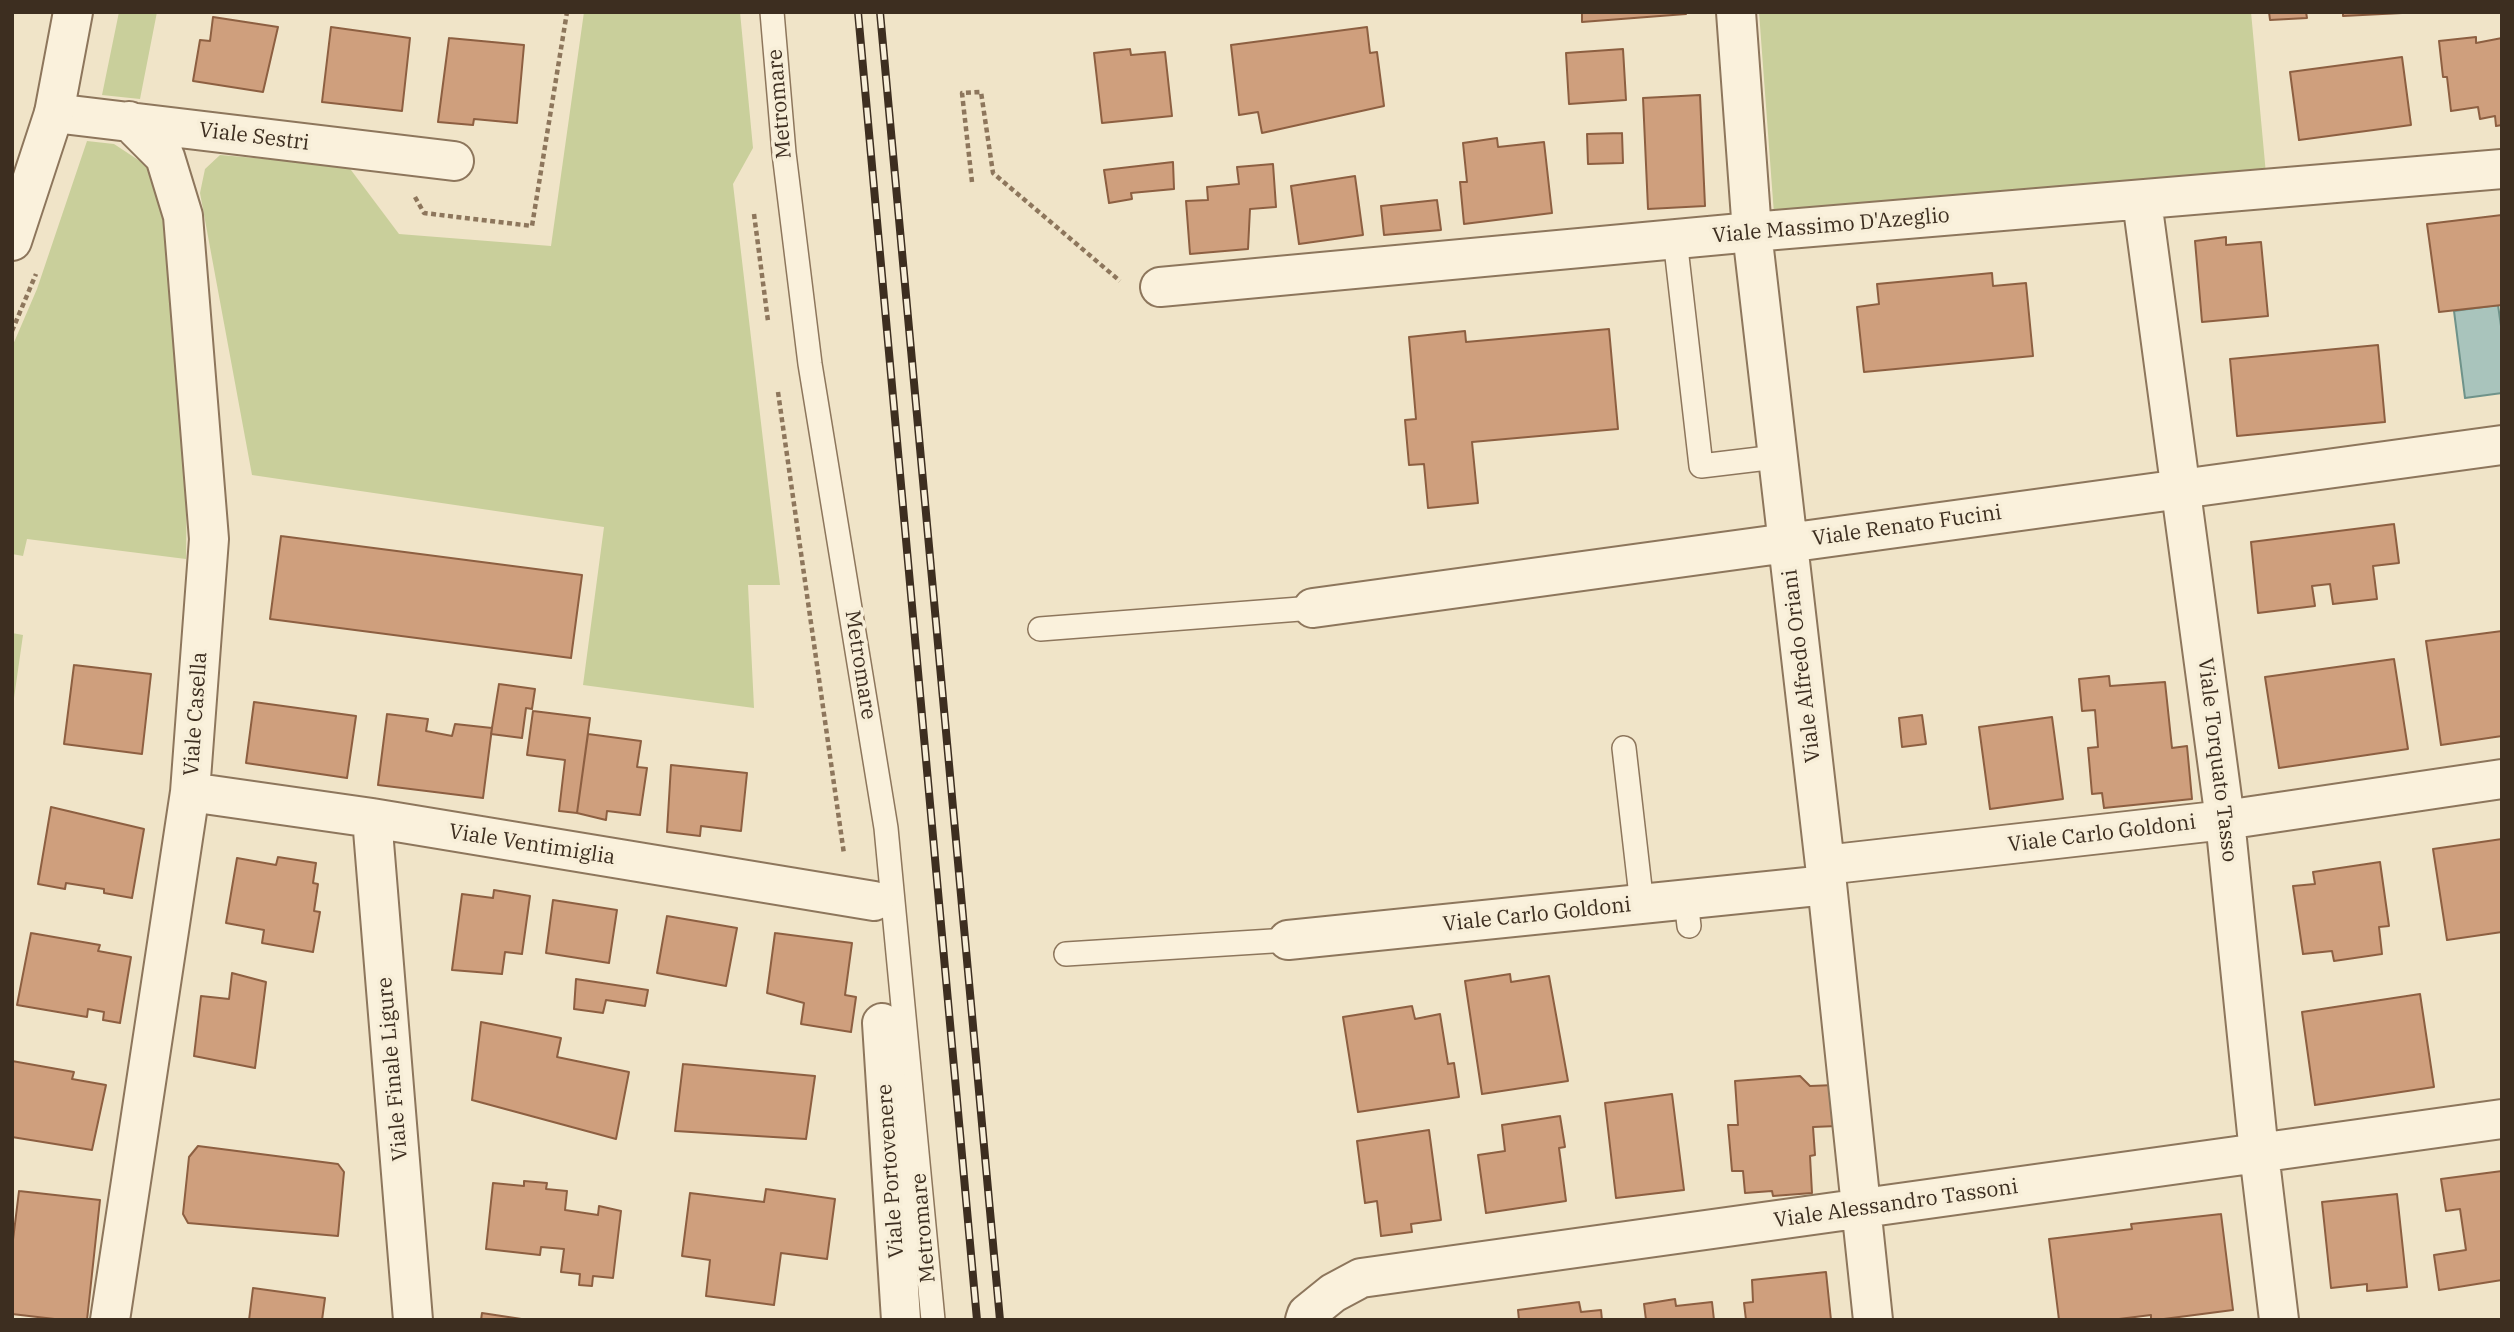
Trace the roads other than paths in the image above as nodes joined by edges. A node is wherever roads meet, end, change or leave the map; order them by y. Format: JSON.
{"nodes":[{"id":1,"x":73,"y":12,"type":"edge"},
{"id":2,"x":772,"y":12,"type":"edge"},
{"id":3,"x":1736,"y":12,"type":"edge"},
{"id":4,"x":54,"y":113,"type":"junction"},
{"id":5,"x":129,"y":121,"type":"junction"},
{"id":6,"x":454,"y":161,"type":"dead end"},
{"id":7,"x":2502,"y":169,"type":"edge"},
{"id":8,"x":2142,"y":201,"type":"junction"},
{"id":9,"x":1752,"y":232,"type":"junction"},
{"id":10,"x":1675,"y":239,"type":"junction"},
{"id":11,"x":12,"y":241,"type":"edge"},
{"id":12,"x":1160,"y":287,"type":"road end"},
{"id":13,"x":2502,"y":446,"type":"edge"},
{"id":14,"x":1776,"y":457,"type":"junction"},
{"id":15,"x":2182,"y":489,"type":"junction"},
{"id":16,"x":1786,"y":542,"type":"junction"},
{"id":17,"x":1312,"y":608,"type":"joint"},
{"id":18,"x":1040,"y":629,"type":"dead end"},
{"id":19,"x":1624,"y":748,"type":"dead end"},
{"id":20,"x":2502,"y":779,"type":"edge"},
{"id":21,"x":190,"y":792,"type":"junction"},
{"id":22,"x":372,"y":818,"type":"junction"},
{"id":23,"x":2225,"y":820,"type":"junction"},
{"id":24,"x":1826,"y":875,"type":"junction"},
{"id":25,"x":862,"y":900,"type":"road end"},
{"id":26,"x":1642,"y":905,"type":"junction"},
{"id":27,"x":1288,"y":940,"type":"joint"},
{"id":28,"x":1066,"y":954,"type":"dead end"},
{"id":29,"x":882,"y":1023,"type":"dead end"},
{"id":30,"x":2502,"y":1119,"type":"edge"},
{"id":31,"x":2259,"y":1153,"type":"junction"},
{"id":32,"x":1861,"y":1209,"type":"junction"},
{"id":33,"x":110,"y":1320,"type":"edge"},
{"id":34,"x":413,"y":1320,"type":"edge"},
{"id":35,"x":901,"y":1320,"type":"edge"},
{"id":36,"x":933,"y":1320,"type":"edge"},
{"id":37,"x":1305,"y":1320,"type":"edge"},
{"id":38,"x":1873,"y":1320,"type":"edge"},
{"id":39,"x":2280,"y":1320,"type":"edge"}],
"edges":[{"from":1,"to":4,"type":"street"},
{"from":2,"to":36,"type":"lane","name":"Metromare"},
{"from":3,"to":9,"type":"street","name":"Viale Alfredo Oriani"},
{"from":4,"to":5,"type":"street","name":"Viale Sestri"},
{"from":4,"to":11,"type":"street"},
{"from":5,"to":6,"type":"street","name":"Viale Sestri"},
{"from":5,"to":21,"type":"street","name":"Viale Casella"},
{"from":7,"to":8,"type":"street","name":"Viale Massimo D'Azeglio"},
{"from":8,"to":9,"type":"street","name":"Viale Massimo D'Azeglio"},
{"from":8,"to":15,"type":"street","name":"Viale Torquato Tasso"},
{"from":9,"to":10,"type":"street","name":"Viale Massimo D'Azeglio"},
{"from":9,"to":14,"type":"street","name":"Viale Alfredo Oriani"},
{"from":10,"to":12,"type":"street","name":"Viale Massimo D'Azeglio"},
{"from":10,"to":14,"type":"lane"},
{"from":13,"to":15,"type":"street","name":"Viale Renato Fucini"},
{"from":14,"to":16,"type":"street","name":"Viale Alfredo Oriani"},
{"from":15,"to":16,"type":"street","name":"Viale Renato Fucini"},
{"from":15,"to":23,"type":"street","name":"Viale Torquato Tasso"},
{"from":16,"to":17,"type":"street","name":"Viale Renato Fucini"},
{"from":16,"to":24,"type":"street","name":"Viale Alfredo Oriani"},
{"from":17,"to":18,"type":"lane"},
{"from":19,"to":26,"type":"lane"},
{"from":20,"to":23,"type":"street","name":"Viale Carlo Goldoni"},
{"from":21,"to":22,"type":"street","name":"Viale Ventimiglia"},
{"from":21,"to":33,"type":"street","name":"Viale Casella"},
{"from":22,"to":25,"type":"street","name":"Viale Ventimiglia"},
{"from":22,"to":34,"type":"street","name":"Viale Finale Ligure"},
{"from":23,"to":24,"type":"street","name":"Viale Carlo Goldoni"},
{"from":23,"to":31,"type":"street","name":"Viale Torquato Tasso"},
{"from":24,"to":26,"type":"street","name":"Viale Carlo Goldoni"},
{"from":24,"to":32,"type":"street","name":"Viale Alfredo Oriani"},
{"from":26,"to":27,"type":"street","name":"Viale Carlo Goldoni"},
{"from":27,"to":28,"type":"lane"},
{"from":29,"to":35,"type":"street","name":"Viale Portovenere"},
{"from":30,"to":31,"type":"street","name":"Viale Alessandro Tassoni"},
{"from":31,"to":32,"type":"street","name":"Viale Alessandro Tassoni"},
{"from":31,"to":39,"type":"street","name":"Viale Torquato Tasso"},
{"from":32,"to":37,"type":"street","name":"Viale Alessandro Tassoni"},
{"from":32,"to":38,"type":"street","name":"Viale Alfredo Oriani"}]}
